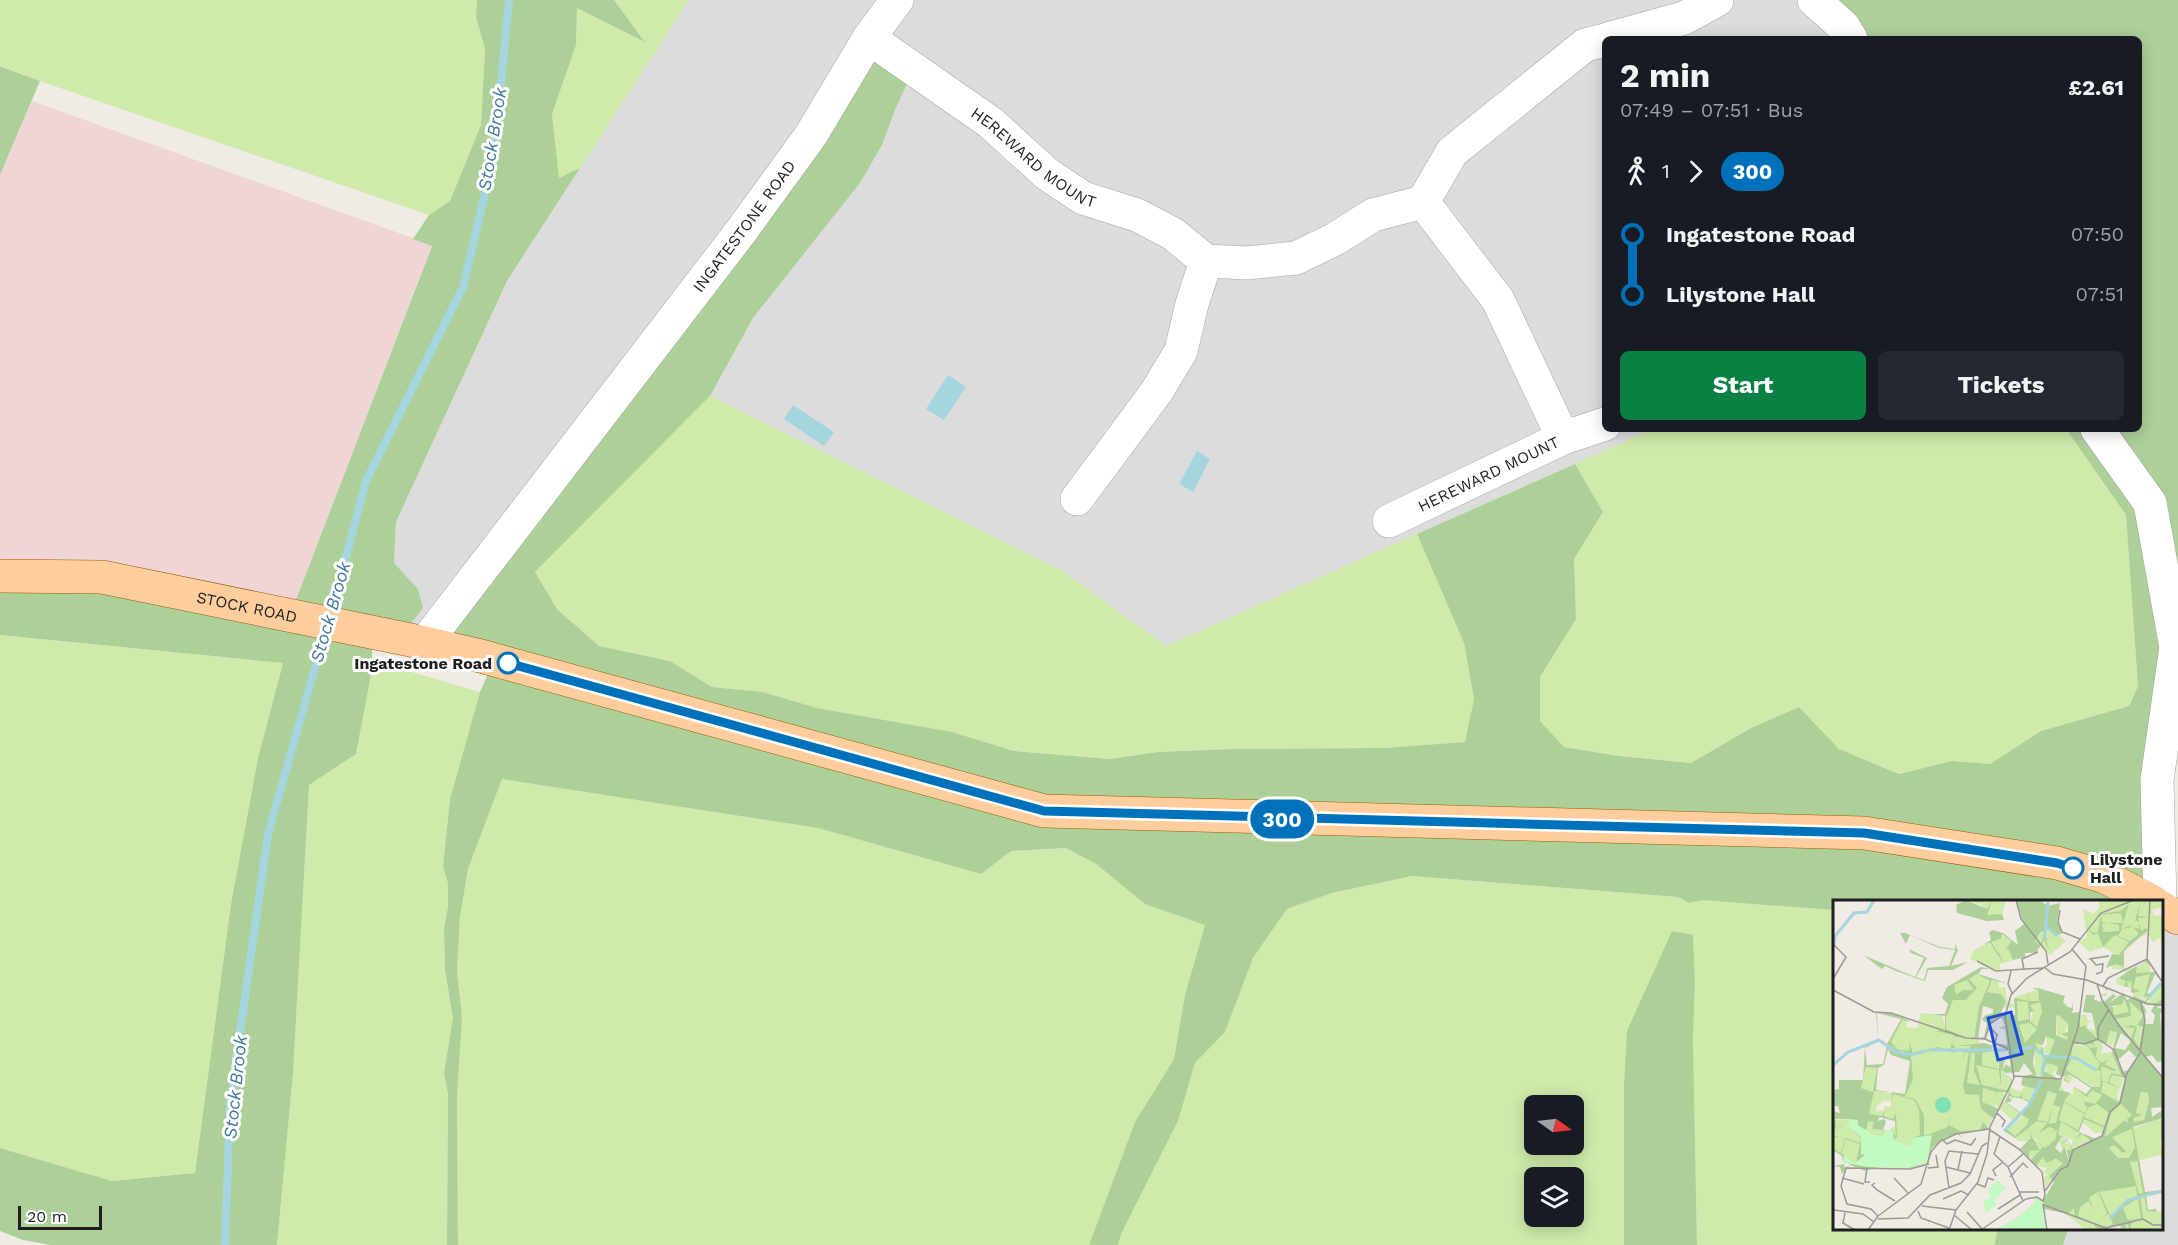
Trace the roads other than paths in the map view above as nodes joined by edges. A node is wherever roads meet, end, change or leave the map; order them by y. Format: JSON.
{"nodes":[{"id":1,"x":897,"y":0,"type":"edge"},
{"id":2,"x":1717,"y":0,"type":"edge"},
{"id":3,"x":1814,"y":0,"type":"edge"},
{"id":4,"x":1617,"y":36,"type":"edge"},
{"id":5,"x":1849,"y":36,"type":"edge"},
{"id":6,"x":869,"y":38,"type":"junction"},
{"id":7,"x":1602,"y":40,"type":"edge"},
{"id":8,"x":1423,"y":202,"type":"junction"},
{"id":9,"x":1206,"y":261,"type":"junction"},
{"id":10,"x":1602,"y":425,"type":"edge"},
{"id":11,"x":2099,"y":432,"type":"edge"},
{"id":12,"x":1563,"y":438,"type":"junction"},
{"id":13,"x":1077,"y":499,"type":"dead end"},
{"id":14,"x":1389,"y":521,"type":"dead end"},
{"id":15,"x":0,"y":576,"type":"edge"},
{"id":16,"x":425,"y":643,"type":"junction"},
{"id":17,"x":2149,"y":900,"type":"edge"},
{"id":18,"x":2160,"y":900,"type":"edge"},
{"id":19,"x":2163,"y":909,"type":"edge"},
{"id":20,"x":2178,"y":918,"type":"edge"}],
"edges":[{"from":1,"to":6,"type":"street","name":"INGATESTONE ROAD"},
{"from":2,"to":4,"type":"street"},
{"from":3,"to":5,"type":"street"},
{"from":6,"to":9,"type":"street","name":"HEREWARD MOUNT"},
{"from":6,"to":16,"type":"street","name":"INGATESTONE ROAD"},
{"from":7,"to":8,"type":"street"},
{"from":8,"to":9,"type":"street"},
{"from":8,"to":12,"type":"street","name":"HEREWARD MOUNT"},
{"from":9,"to":13,"type":"street"},
{"from":10,"to":12,"type":"street"},
{"from":11,"to":18,"type":"street"},
{"from":12,"to":14,"type":"street","name":"HEREWARD MOUNT"},
{"from":15,"to":16,"type":"main road","name":"STOCK ROAD"},
{"from":16,"to":17,"type":"main road","name":"STOCK ROAD"},
{"from":19,"to":20,"type":"main road"}]}
